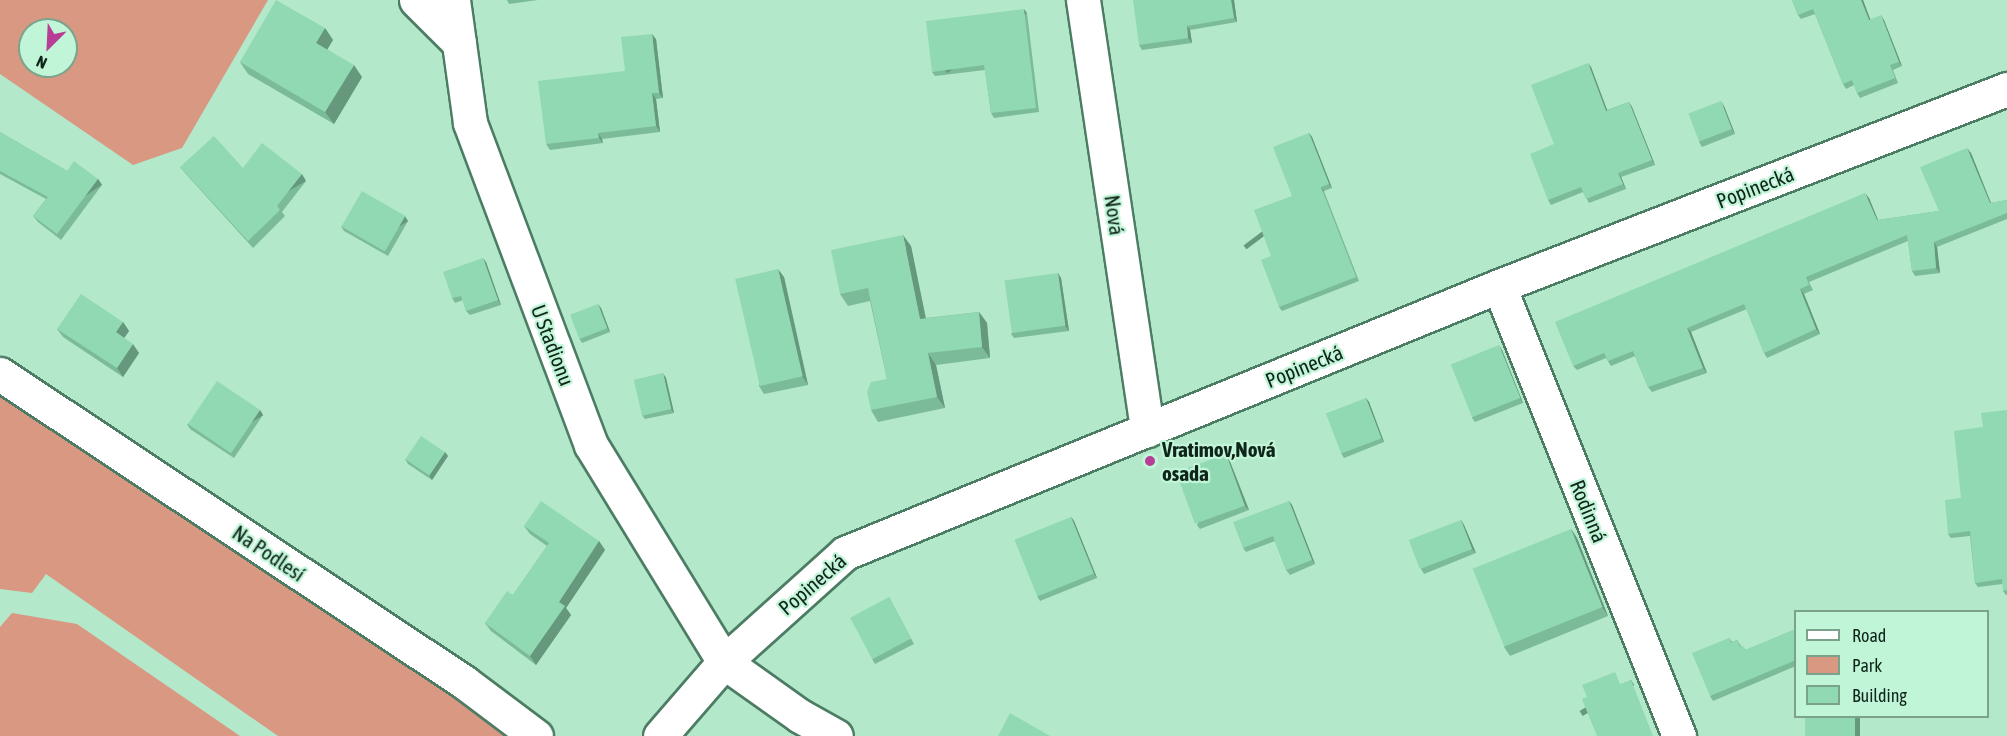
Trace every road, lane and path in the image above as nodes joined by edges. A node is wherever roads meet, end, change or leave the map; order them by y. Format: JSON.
{"nodes":[{"id":1,"x":416,"y":0,"type":"edge"},
{"id":2,"x":453,"y":0,"type":"edge"},
{"id":3,"x":1083,"y":0,"type":"edge"},
{"id":4,"x":459,"y":43,"type":"junction"},
{"id":5,"x":2007,"y":89,"type":"edge"},
{"id":6,"x":1499,"y":286,"type":"junction"},
{"id":7,"x":0,"y":374,"type":"edge"},
{"id":8,"x":1147,"y":430,"type":"junction"},
{"id":9,"x":724,"y":662,"type":"junction"},
{"id":10,"x":536,"y":736,"type":"edge"},
{"id":11,"x":660,"y":736,"type":"edge"},
{"id":12,"x":836,"y":736,"type":"edge"},
{"id":13,"x":1679,"y":736,"type":"edge"}],
"edges":[{"from":1,"to":4,"type":"street"},
{"from":2,"to":4,"type":"street","name":"U Stadionu"},
{"from":3,"to":8,"type":"street","name":"Nová"},
{"from":4,"to":9,"type":"street","name":"U Stadionu"},
{"from":5,"to":6,"type":"street","name":"Popinecká"},
{"from":6,"to":8,"type":"street","name":"Popinecká"},
{"from":6,"to":13,"type":"street","name":"Rodinná"},
{"from":7,"to":10,"type":"street","name":"Na Podlesí"},
{"from":8,"to":9,"type":"street","name":"Popinecká"},
{"from":9,"to":11,"type":"street","name":"Popinecká"},
{"from":9,"to":12,"type":"street"}]}
